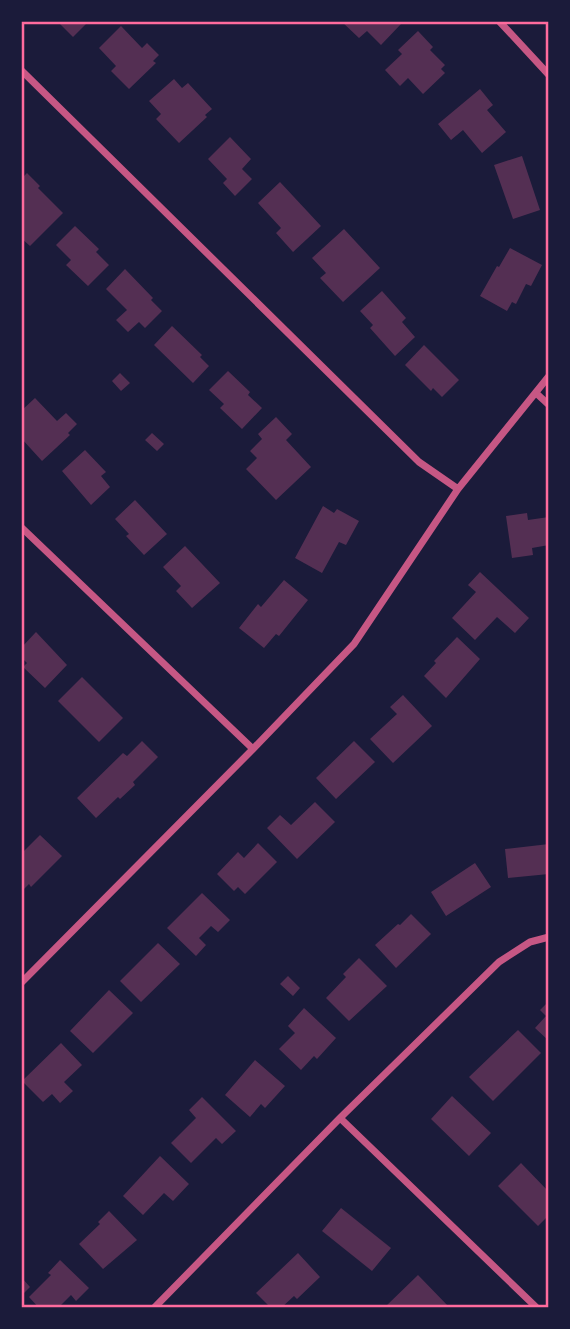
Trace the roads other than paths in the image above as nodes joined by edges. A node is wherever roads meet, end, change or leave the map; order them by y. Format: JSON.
{"nodes":[{"id":1,"x":499,"y":21,"type":"edge"},
{"id":2,"x":21,"y":70,"type":"edge"},
{"id":3,"x":549,"y":75,"type":"edge"},
{"id":4,"x":549,"y":376,"type":"edge"},
{"id":5,"x":536,"y":393,"type":"junction"},
{"id":6,"x":549,"y":405,"type":"edge"},
{"id":7,"x":458,"y":489,"type":"junction"},
{"id":8,"x":21,"y":527,"type":"edge"},
{"id":9,"x":253,"y":749,"type":"junction"},
{"id":10,"x":549,"y":937,"type":"edge"},
{"id":11,"x":21,"y":983,"type":"edge"},
{"id":12,"x":340,"y":1118,"type":"junction"},
{"id":13,"x":154,"y":1308,"type":"edge"},
{"id":14,"x":537,"y":1308,"type":"edge"}],
"edges":[{"from":1,"to":3,"type":"street"},
{"from":2,"to":7,"type":"street"},
{"from":4,"to":5,"type":"street"},
{"from":5,"to":6,"type":"street"},
{"from":5,"to":7,"type":"street"},
{"from":7,"to":9,"type":"street"},
{"from":8,"to":9,"type":"street"},
{"from":9,"to":11,"type":"street"},
{"from":10,"to":12,"type":"street"},
{"from":12,"to":13,"type":"street"},
{"from":12,"to":14,"type":"street"}]}
